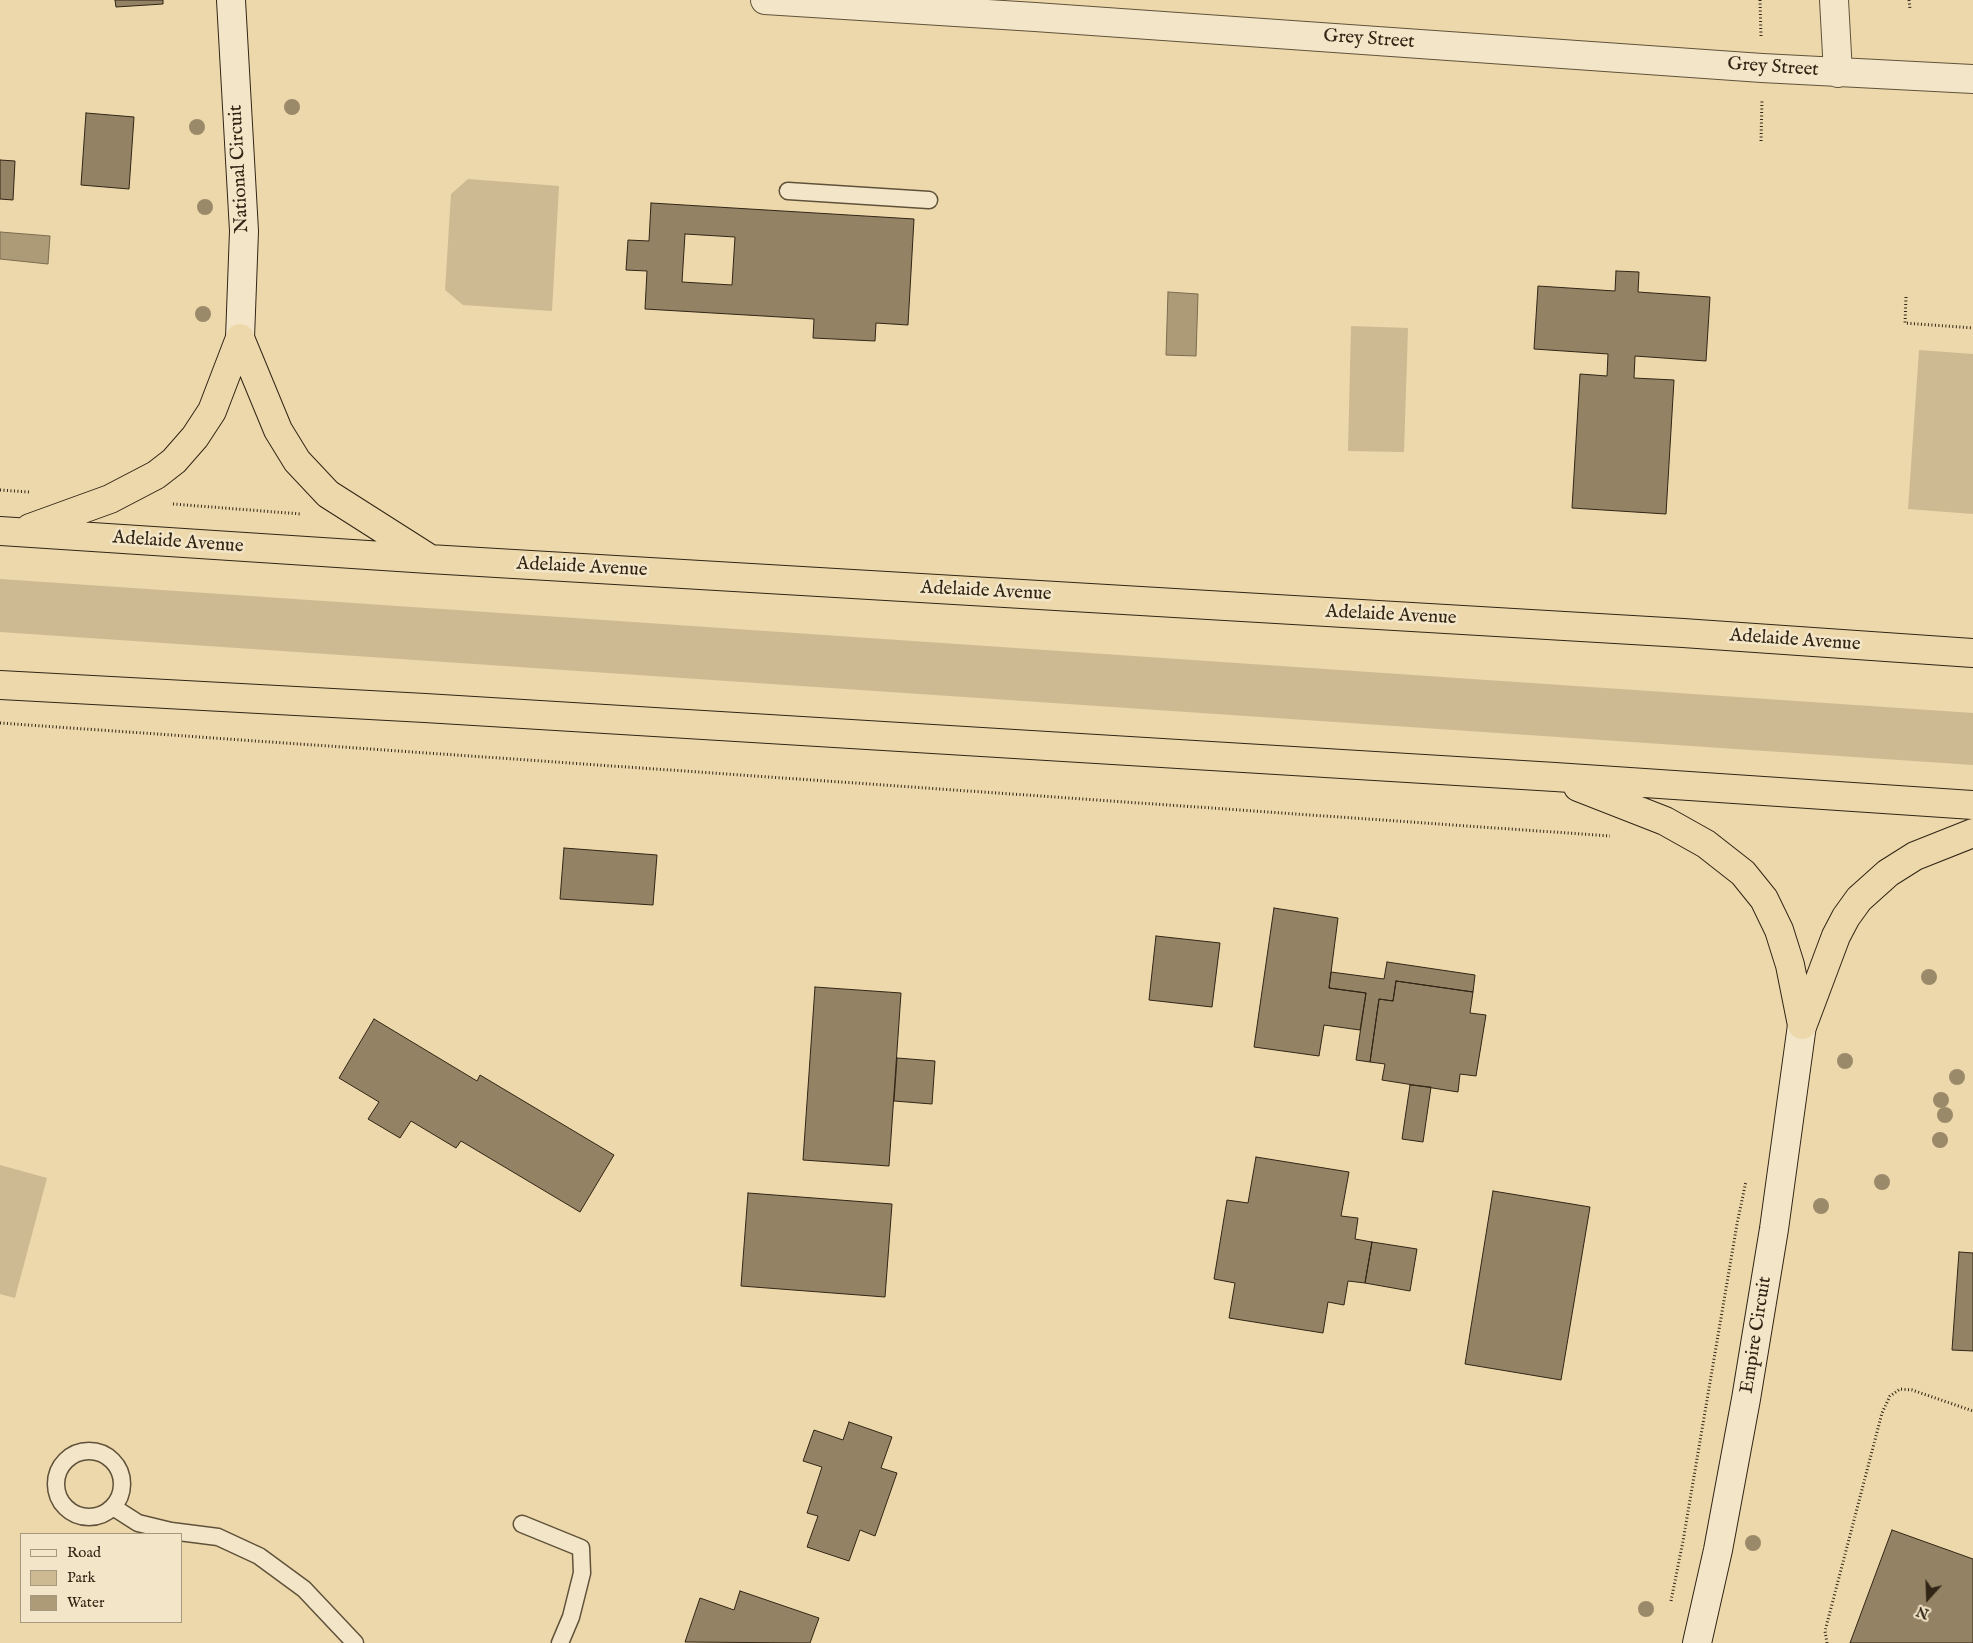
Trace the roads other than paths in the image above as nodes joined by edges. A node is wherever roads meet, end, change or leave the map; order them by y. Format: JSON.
{"nodes":[{"id":1,"x":231,"y":0,"type":"edge"},
{"id":2,"x":765,"y":0,"type":"edge"},
{"id":3,"x":1834,"y":0,"type":"edge"},
{"id":4,"x":1034,"y":8,"type":"edge"},
{"id":5,"x":1838,"y":72,"type":"junction"},
{"id":6,"x":1973,"y":79,"type":"edge"},
{"id":7,"x":788,"y":191,"type":"dead end"},
{"id":8,"x":929,"y":200,"type":"dead end"},
{"id":9,"x":240,"y":338,"type":"junction"},
{"id":10,"x":10,"y":531,"type":"edge"},
{"id":11,"x":429,"y":559,"type":"junction"},
{"id":12,"x":1973,"y":653,"type":"edge"},
{"id":13,"x":0,"y":685,"type":"edge"},
{"id":14,"x":1555,"y":778,"type":"junction"},
{"id":15,"x":1973,"y":805,"type":"edge"},
{"id":16,"x":1973,"y":833,"type":"edge"},
{"id":17,"x":1802,"y":1025,"type":"junction"},
{"id":18,"x":113,"y":1507,"type":"junction"},
{"id":19,"x":522,"y":1524,"type":"dead end"},
{"id":20,"x":180,"y":1533,"type":"edge"},
{"id":21,"x":182,"y":1533,"type":"edge"},
{"id":22,"x":355,"y":1643,"type":"edge"},
{"id":23,"x":560,"y":1643,"type":"edge"},
{"id":24,"x":1697,"y":1643,"type":"edge"}],
"edges":[{"from":1,"to":9,"type":"street","name":"National Circuit"},
{"from":2,"to":4,"type":"street","name":"Grey Street"},
{"from":3,"to":5,"type":"street"},
{"from":4,"to":5,"type":"street","name":"Grey Street"},
{"from":5,"to":6,"type":"street","name":"Grey Street"},
{"from":7,"to":8,"type":"lane"},
{"from":9,"to":10,"type":"highway"},
{"from":9,"to":11,"type":"highway"},
{"from":10,"to":11,"type":"highway","name":"Adelaide Avenue"},
{"from":11,"to":12,"type":"highway","name":"Adelaide Avenue"},
{"from":13,"to":14,"type":"highway"},
{"from":14,"to":15,"type":"highway"},
{"from":14,"to":17,"type":"highway"},
{"from":16,"to":17,"type":"highway"},
{"from":17,"to":24,"type":"street","name":"Empire Circuit"},
{"from":18,"to":18,"type":"lane"},
{"from":18,"to":20,"type":"lane"},
{"from":19,"to":23,"type":"lane"},
{"from":21,"to":22,"type":"lane"}]}
